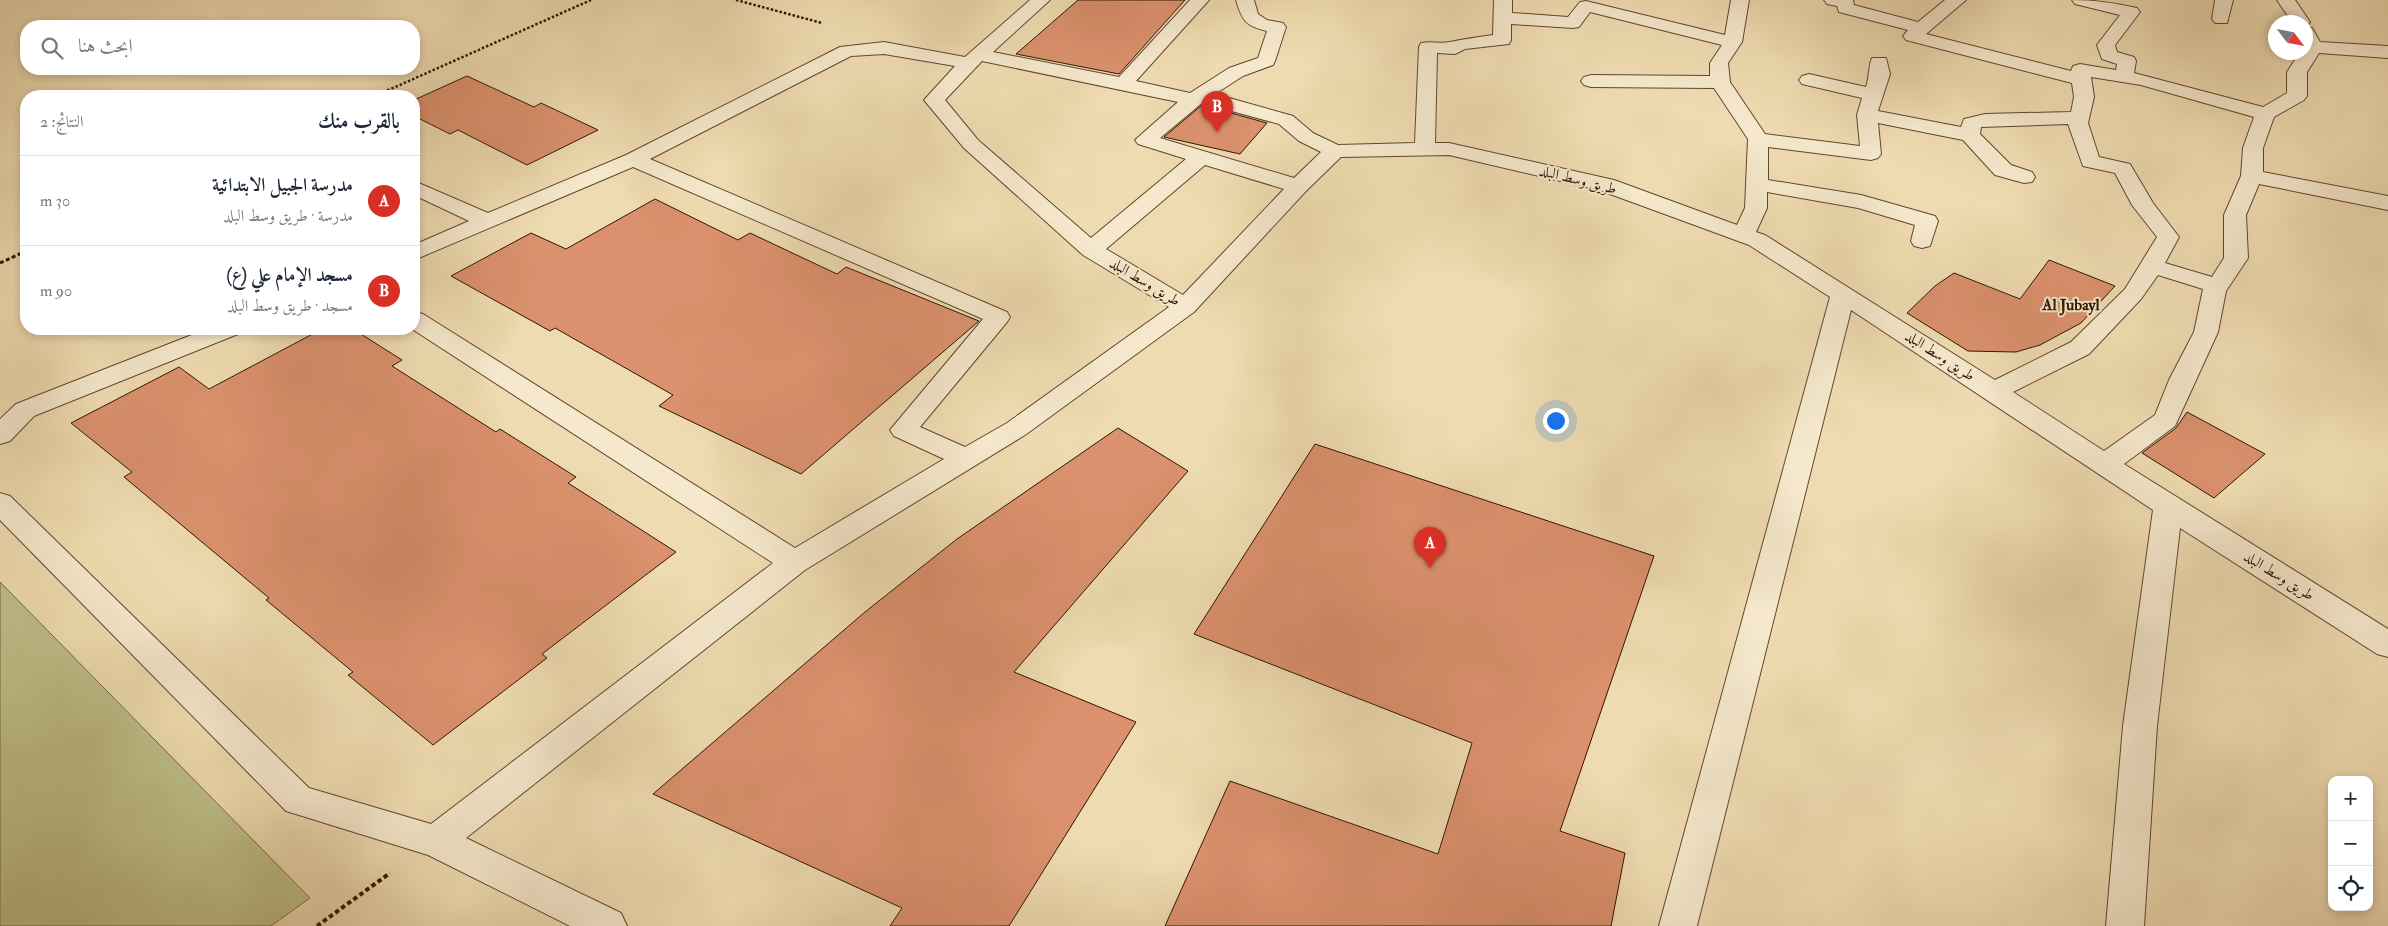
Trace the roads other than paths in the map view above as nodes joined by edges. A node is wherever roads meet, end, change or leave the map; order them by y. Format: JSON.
{"nodes":[{"id":1,"x":1042,"y":0,"type":"edge"},
{"id":2,"x":1200,"y":0,"type":"edge"},
{"id":3,"x":1245,"y":0,"type":"edge"},
{"id":4,"x":1740,"y":0,"type":"edge"},
{"id":5,"x":1832,"y":0,"type":"edge"},
{"id":6,"x":1956,"y":0,"type":"edge"},
{"id":7,"x":2081,"y":0,"type":"edge"},
{"id":8,"x":2224,"y":0,"type":"edge"},
{"id":9,"x":2286,"y":0,"type":"edge"},
{"id":10,"x":1502,"y":9,"type":"edge"},
{"id":11,"x":2296,"y":15,"type":"edge"},
{"id":12,"x":2221,"y":19,"type":"dead end"},
{"id":13,"x":1923,"y":29,"type":"junction"},
{"id":14,"x":2313,"y":41,"type":"edge"},
{"id":15,"x":1733,"y":42,"type":"junction"},
{"id":16,"x":2388,"y":52,"type":"edge"},
{"id":17,"x":974,"y":59,"type":"junction"},
{"id":18,"x":2302,"y":60,"type":"edge"},
{"id":19,"x":1879,"y":62,"type":"dead end"},
{"id":20,"x":2124,"y":77,"type":"junction"},
{"id":21,"x":1809,"y":80,"type":"dead end"},
{"id":22,"x":2082,"y":80,"type":"junction"},
{"id":23,"x":1591,"y":81,"type":"dead end"},
{"id":24,"x":1720,"y":82,"type":"junction"},
{"id":25,"x":1124,"y":84,"type":"junction"},
{"id":26,"x":1873,"y":95,"type":"junction"},
{"id":27,"x":1196,"y":98,"type":"junction"},
{"id":28,"x":2265,"y":114,"type":"junction"},
{"id":29,"x":1867,"y":115,"type":"junction"},
{"id":30,"x":2080,"y":118,"type":"junction"},
{"id":31,"x":1970,"y":135,"type":"junction"},
{"id":32,"x":1758,"y":139,"type":"junction"},
{"id":33,"x":1426,"y":150,"type":"junction"},
{"id":34,"x":1335,"y":151,"type":"junction"},
{"id":35,"x":1200,"y":158,"type":"junction"},
{"id":36,"x":633,"y":159,"type":"junction"},
{"id":37,"x":2252,"y":176,"type":"junction"},
{"id":38,"x":2024,"y":177,"type":"dead end"},
{"id":39,"x":1756,"y":184,"type":"junction"},
{"id":40,"x":1298,"y":186,"type":"junction"},
{"id":41,"x":420,"y":190,"type":"edge"},
{"id":42,"x":2388,"y":202,"type":"edge"},
{"id":43,"x":488,"y":222,"type":"junction"},
{"id":44,"x":1743,"y":235,"type":"junction"},
{"id":45,"x":1922,"y":241,"type":"dead end"},
{"id":46,"x":420,"y":250,"type":"edge"},
{"id":47,"x":1091,"y":250,"type":"junction"},
{"id":48,"x":2152,"y":266,"type":"junction"},
{"id":49,"x":2217,"y":286,"type":"junction"},
{"id":50,"x":1844,"y":295,"type":"junction"},
{"id":51,"x":1185,"y":307,"type":"junction"},
{"id":52,"x":420,"y":323,"type":"edge"},
{"id":53,"x":214,"y":335,"type":"edge"},
{"id":54,"x":1994,"y":391,"type":"junction"},
{"id":55,"x":0,"y":435,"type":"edge"},
{"id":56,"x":968,"y":459,"type":"junction"},
{"id":57,"x":2104,"y":464,"type":"junction"},
{"id":58,"x":0,"y":502,"type":"edge"},
{"id":59,"x":2168,"y":506,"type":"junction"},
{"id":60,"x":795,"y":562,"type":"junction"},
{"id":61,"x":2388,"y":644,"type":"edge"},
{"id":62,"x":436,"y":841,"type":"junction"},
{"id":63,"x":608,"y":926,"type":"edge"},
{"id":64,"x":1678,"y":926,"type":"edge"},
{"id":65,"x":2125,"y":926,"type":"edge"}],
"edges":[{"from":1,"to":17,"type":"street","name":"طريق وسط البلد"},
{"from":2,"to":25,"type":"street"},
{"from":3,"to":27,"type":"street"},
{"from":4,"to":15,"type":"street"},
{"from":5,"to":13,"type":"street"},
{"from":6,"to":13,"type":"street"},
{"from":7,"to":20,"type":"street"},
{"from":8,"to":12,"type":"street"},
{"from":9,"to":11,"type":"street"},
{"from":10,"to":15,"type":"street"},
{"from":10,"to":33,"type":"street"},
{"from":13,"to":22,"type":"street"},
{"from":14,"to":16,"type":"street"},
{"from":15,"to":24,"type":"street"},
{"from":17,"to":25,"type":"street"},
{"from":17,"to":36,"type":"street"},
{"from":17,"to":47,"type":"street","name":"طريق وسط البلد"},
{"from":18,"to":28,"type":"street"},
{"from":19,"to":26,"type":"street"},
{"from":20,"to":22,"type":"street"},
{"from":20,"to":28,"type":"street"},
{"from":21,"to":26,"type":"street"},
{"from":22,"to":30,"type":"street"},
{"from":23,"to":24,"type":"street"},
{"from":24,"to":32,"type":"street"},
{"from":25,"to":27,"type":"street"},
{"from":26,"to":29,"type":"street"},
{"from":27,"to":34,"type":"street"},
{"from":27,"to":35,"type":"street"},
{"from":28,"to":37,"type":"street"},
{"from":29,"to":31,"type":"street"},
{"from":29,"to":32,"type":"street"},
{"from":30,"to":31,"type":"street"},
{"from":30,"to":48,"type":"street"},
{"from":31,"to":38,"type":"street"},
{"from":32,"to":39,"type":"street"},
{"from":33,"to":34,"type":"street","name":"طريق وسط البلد"},
{"from":33,"to":44,"type":"street","name":"طريق وسط البلد"},
{"from":34,"to":40,"type":"street","name":"طريق وسط البلد"},
{"from":35,"to":40,"type":"street"},
{"from":35,"to":47,"type":"street"},
{"from":36,"to":43,"type":"street"},
{"from":36,"to":56,"type":"street"},
{"from":37,"to":42,"type":"street"},
{"from":37,"to":49,"type":"street"},
{"from":39,"to":44,"type":"street"},
{"from":39,"to":45,"type":"street"},
{"from":40,"to":51,"type":"street","name":"طريق وسط البلد"},
{"from":41,"to":43,"type":"street"},
{"from":43,"to":46,"type":"street"},
{"from":44,"to":50,"type":"street","name":"طريق وسط البلد"},
{"from":47,"to":51,"type":"street","name":"طريق وسط البلد"},
{"from":48,"to":49,"type":"street"},
{"from":48,"to":54,"type":"street"},
{"from":49,"to":57,"type":"street"},
{"from":50,"to":54,"type":"street","name":"طريق وسط البلد"},
{"from":50,"to":64,"type":"street"},
{"from":51,"to":56,"type":"street"},
{"from":52,"to":60,"type":"street"},
{"from":53,"to":55,"type":"street"},
{"from":54,"to":57,"type":"street","name":"طريق وسط البلد"},
{"from":56,"to":60,"type":"street"},
{"from":57,"to":59,"type":"street","name":"طريق وسط البلد"},
{"from":58,"to":62,"type":"street"},
{"from":59,"to":61,"type":"street","name":"طريق وسط البلد"},
{"from":59,"to":65,"type":"street"},
{"from":60,"to":62,"type":"street"},
{"from":62,"to":63,"type":"street"}]}
